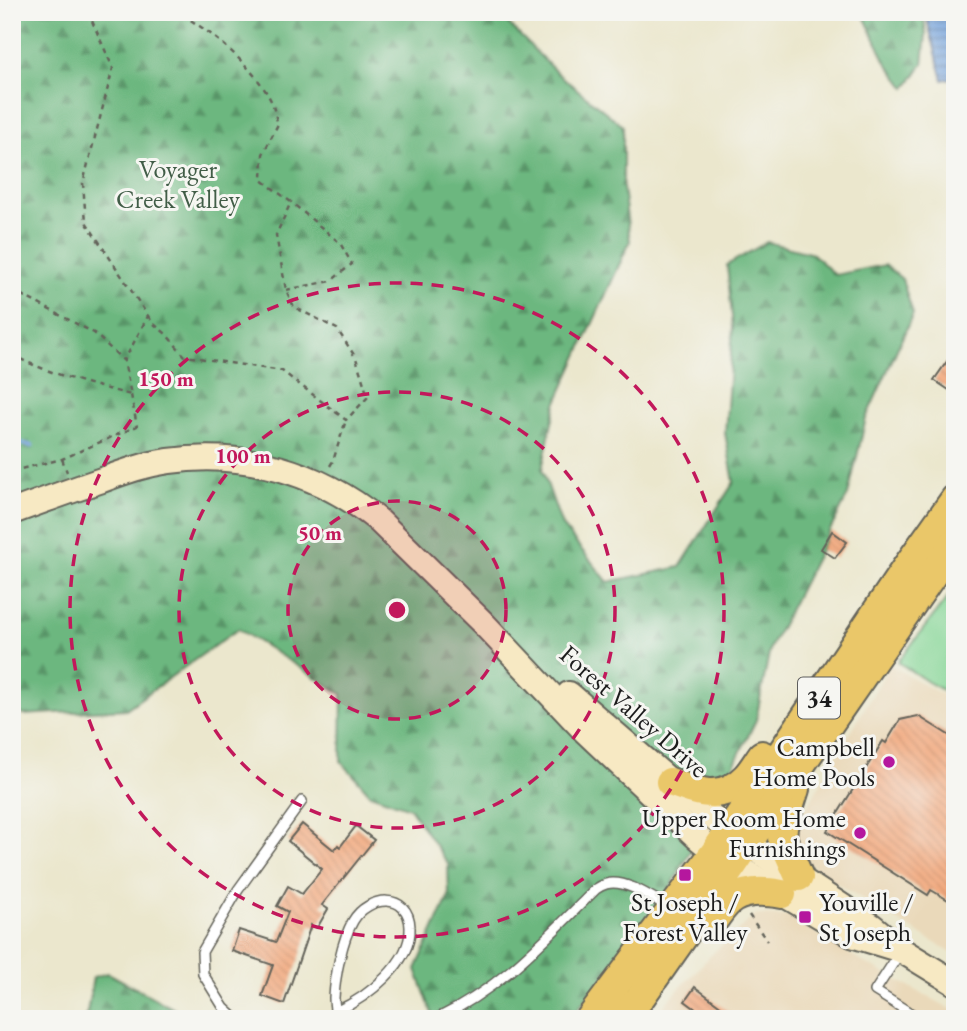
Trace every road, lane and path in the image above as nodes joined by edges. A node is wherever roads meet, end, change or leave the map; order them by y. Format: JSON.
{"nodes":[{"id":1,"x":88,"y":12,"type":"edge"},
{"id":2,"x":176,"y":12,"type":"edge"},
{"id":3,"x":292,"y":202,"type":"junction"},
{"id":4,"x":12,"y":290,"type":"edge"},
{"id":5,"x":286,"y":290,"type":"junction"},
{"id":6,"x":148,"y":316,"type":"junction"},
{"id":7,"x":12,"y":355,"type":"edge"},
{"id":8,"x":124,"y":361,"type":"junction"},
{"id":9,"x":131,"y":395,"type":"junction"},
{"id":10,"x":346,"y":420,"type":"junction"},
{"id":11,"x":12,"y":471,"type":"edge"},
{"id":12,"x":320,"y":483,"type":"junction"},
{"id":13,"x":955,"y":485,"type":"edge"},
{"id":14,"x":955,"y":499,"type":"edge"},
{"id":15,"x":12,"y":512,"type":"edge"},
{"id":16,"x":952,"y":551,"type":"edge"},
{"id":17,"x":482,"y":622,"type":"junction"},
{"id":18,"x":804,"y":760,"type":"junction"},
{"id":19,"x":670,"y":782,"type":"junction"},
{"id":20,"x":302,"y":801,"type":"dead end"},
{"id":21,"x":732,"y":848,"type":"junction"},
{"id":22,"x":790,"y":886,"type":"junction"},
{"id":23,"x":672,"y":910,"type":"junction"},
{"id":24,"x":747,"y":913,"type":"dead end"},
{"id":25,"x":767,"y":941,"type":"dead end"},
{"id":26,"x":901,"y":950,"type":"junction"},
{"id":27,"x":955,"y":983,"type":"edge"},
{"id":28,"x":632,"y":1008,"type":"edge"},
{"id":29,"x":335,"y":1015,"type":"edge"},
{"id":30,"x":236,"y":1019,"type":"edge"},
{"id":31,"x":436,"y":1019,"type":"edge"},
{"id":32,"x":590,"y":1019,"type":"edge"},
{"id":33,"x":920,"y":1019,"type":"edge"}],
"edges":[{"from":1,"to":6,"type":"path"},
{"from":2,"to":3,"type":"path"},
{"from":3,"to":5,"type":"path"},
{"from":3,"to":5,"type":"path"},
{"from":4,"to":8,"type":"path"},
{"from":5,"to":10,"type":"path"},
{"from":6,"to":8,"type":"path"},
{"from":6,"to":10,"type":"path"},
{"from":7,"to":9,"type":"path"},
{"from":8,"to":9,"type":"path"},
{"from":9,"to":11,"type":"path"},
{"from":10,"to":12,"type":"path"},
{"from":12,"to":15,"type":"street","name":"Forest Valley Drive"},
{"from":12,"to":17,"type":"street","name":"Forest Valley Drive"},
{"from":13,"to":19,"type":"main road"},
{"from":14,"to":21,"type":"main road","number":"34"},
{"from":16,"to":18,"type":"main road","number":"34"},
{"from":17,"to":19,"type":"street","name":"Forest Valley Drive"},
{"from":17,"to":21,"type":"street","name":"Forest Valley Drive"},
{"from":18,"to":21,"type":"main road","number":"34"},
{"from":18,"to":22,"type":"main road"},
{"from":19,"to":21,"type":"street","name":"Forest Valley Drive"},
{"from":20,"to":30,"type":"lane"},
{"from":21,"to":22,"type":"street"},
{"from":21,"to":23,"type":"main road","number":"34"},
{"from":21,"to":28,"type":"main road","number":"34"},
{"from":22,"to":26,"type":"street"},
{"from":22,"to":28,"type":"main road"},
{"from":23,"to":31,"type":"lane"},
{"from":23,"to":32,"type":"main road","number":"34"},
{"from":24,"to":25,"type":"path"},
{"from":26,"to":27,"type":"street"},
{"from":26,"to":33,"type":"lane"},
{"from":29,"to":29,"type":"lane"}]}
